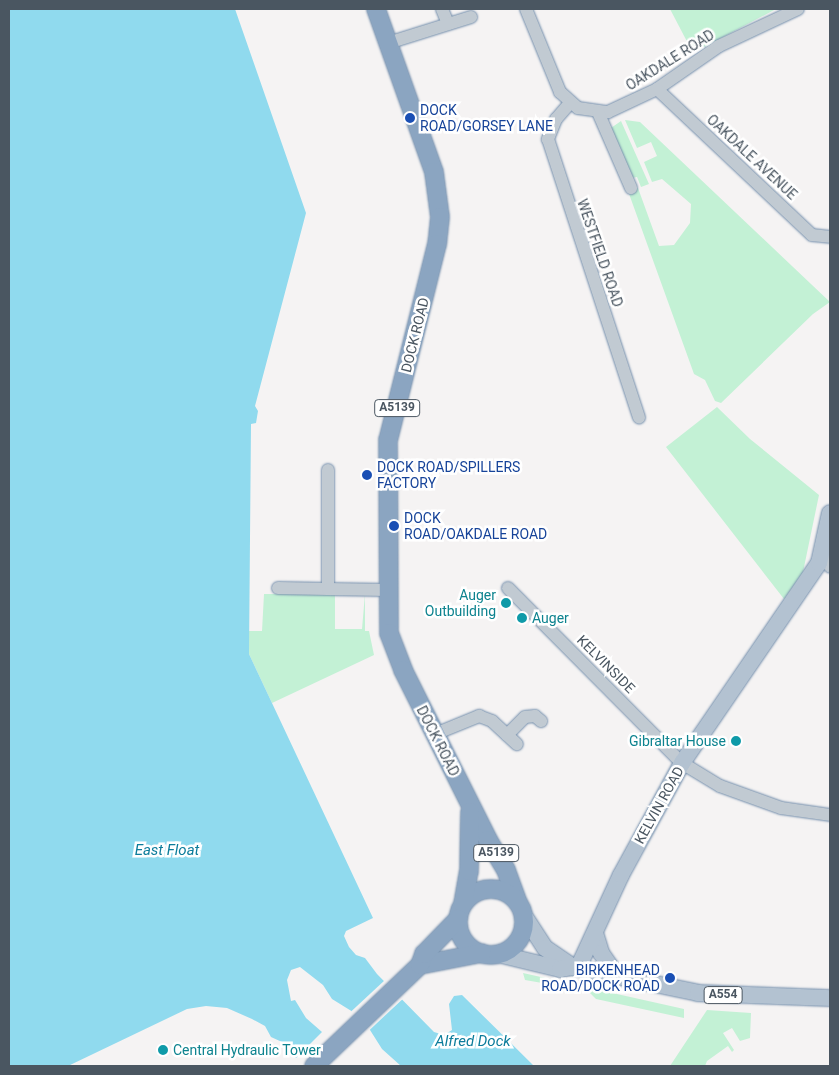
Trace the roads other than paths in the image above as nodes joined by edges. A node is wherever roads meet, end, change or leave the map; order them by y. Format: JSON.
{"nodes":[{"id":1,"x":376,"y":9,"type":"edge"},
{"id":2,"x":442,"y":9,"type":"edge"},
{"id":3,"x":526,"y":9,"type":"edge"},
{"id":4,"x":798,"y":9,"type":"edge"},
{"id":5,"x":470,"y":17,"type":"dead end"},
{"id":6,"x":448,"y":24,"type":"junction"},
{"id":7,"x":388,"y":43,"type":"junction"},
{"id":8,"x":657,"y":89,"type":"junction"},
{"id":9,"x":570,"y":103,"type":"junction"},
{"id":10,"x":598,"y":112,"type":"junction"},
{"id":11,"x":631,"y":188,"type":"dead end"},
{"id":12,"x":830,"y":237,"type":"edge"},
{"id":13,"x":639,"y":417,"type":"dead end"},
{"id":14,"x":328,"y":470,"type":"dead end"},
{"id":15,"x":830,"y":513,"type":"edge"},
{"id":16,"x":823,"y":551,"type":"junction"},
{"id":17,"x":830,"y":567,"type":"edge"},
{"id":18,"x":278,"y":588,"type":"dead end"},
{"id":19,"x":508,"y":588,"type":"dead end"},
{"id":20,"x":328,"y":589,"type":"junction"},
{"id":21,"x":388,"y":590,"type":"junction"},
{"id":22,"x":540,"y":721,"type":"dead end"},
{"id":23,"x":435,"y":734,"type":"junction"},
{"id":24,"x":507,"y":735,"type":"junction"},
{"id":25,"x":517,"y":744,"type":"dead end"},
{"id":26,"x":682,"y":763,"type":"junction"},
{"id":27,"x":470,"y":804,"type":"junction"},
{"id":28,"x":830,"y":815,"type":"edge"},
{"id":29,"x":521,"y":909,"type":"junction"},
{"id":30,"x":460,"y":911,"type":"junction"},
{"id":31,"x":595,"y":932,"type":"junction"},
{"id":32,"x":490,"y":954,"type":"junction"},
{"id":33,"x":420,"y":965,"type":"junction"},
{"id":34,"x":575,"y":968,"type":"junction"},
{"id":35,"x":618,"y":977,"type":"junction"},
{"id":36,"x":830,"y":998,"type":"edge"},
{"id":37,"x":314,"y":1066,"type":"edge"}],
"edges":[{"from":1,"to":7,"type":"highway","name":"DOCK ROAD","number":"A5139"},
{"from":2,"to":6,"type":"street"},
{"from":3,"to":9,"type":"street"},
{"from":4,"to":8,"type":"street","name":"OAKDALE ROAD"},
{"from":5,"to":6,"type":"street"},
{"from":6,"to":7,"type":"street"},
{"from":7,"to":21,"type":"highway","name":"DOCK ROAD","number":"A5139"},
{"from":8,"to":10,"type":"street","name":"OAKDALE ROAD"},
{"from":8,"to":12,"type":"street","name":"OAKDALE AVENUE"},
{"from":9,"to":10,"type":"street","name":"OAKDALE ROAD"},
{"from":9,"to":13,"type":"street","name":"WESTFIELD ROAD"},
{"from":10,"to":11,"type":"street"},
{"from":14,"to":20,"type":"street"},
{"from":15,"to":16,"type":"main road","name":"KELVIN ROAD"},
{"from":16,"to":17,"type":"street"},
{"from":16,"to":26,"type":"main road","name":"KELVIN ROAD"},
{"from":18,"to":20,"type":"street"},
{"from":19,"to":26,"type":"street","name":"KELVINSIDE"},
{"from":20,"to":21,"type":"street"},
{"from":21,"to":23,"type":"highway","name":"DOCK ROAD","number":"A5139"},
{"from":22,"to":24,"type":"street"},
{"from":23,"to":24,"type":"street"},
{"from":23,"to":27,"type":"highway","name":"DOCK ROAD","number":"A5139"},
{"from":24,"to":25,"type":"street"},
{"from":26,"to":28,"type":"street","name":"KELVINSIDE"},
{"from":26,"to":31,"type":"main road","name":"KELVIN ROAD"},
{"from":27,"to":29,"type":"highway","name":"DOCK ROAD","number":"A5139"},
{"from":27,"to":30,"type":"highway","name":"DOCK ROAD","number":"A5139"},
{"from":29,"to":30,"type":"highway","number":"A554"},
{"from":29,"to":32,"type":"highway","number":"A554"},
{"from":29,"to":34,"type":"main road","number":"A554"},
{"from":30,"to":32,"type":"highway","number":"A554"},
{"from":30,"to":33,"type":"highway","number":"A554"},
{"from":31,"to":34,"type":"main road","name":"KELVIN ROAD"},
{"from":31,"to":35,"type":"main road"},
{"from":32,"to":33,"type":"highway","number":"A554"},
{"from":32,"to":34,"type":"main road","number":"A554"},
{"from":33,"to":37,"type":"highway","number":"A554"},
{"from":34,"to":35,"type":"main road","number":"A554"},
{"from":35,"to":36,"type":"main road","number":"A554"}]}
